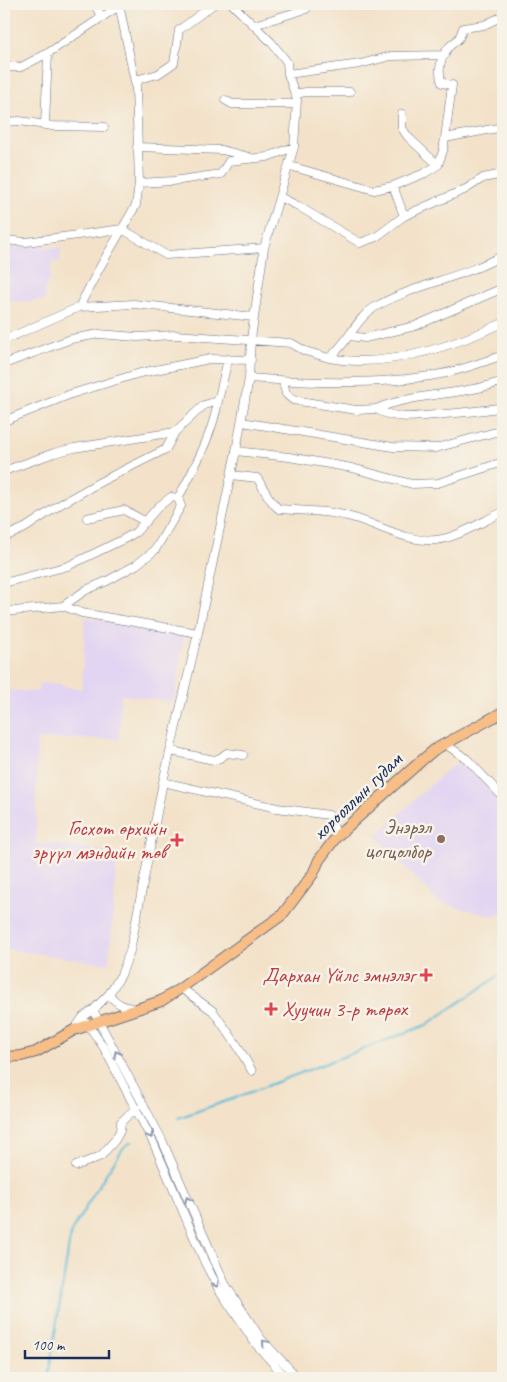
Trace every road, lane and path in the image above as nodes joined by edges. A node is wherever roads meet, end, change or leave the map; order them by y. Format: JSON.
{"nodes":[{"id":1,"x":94,"y":4,"type":"edge"},
{"id":2,"x":214,"y":4,"type":"edge"},
{"id":3,"x":232,"y":4,"type":"edge"},
{"id":4,"x":310,"y":4,"type":"edge"},
{"id":5,"x":119,"y":5,"type":"edge"},
{"id":6,"x":503,"y":16,"type":"edge"},
{"id":7,"x":102,"y":17,"type":"junction"},
{"id":8,"x":254,"y":25,"type":"junction"},
{"id":9,"x":48,"y":53,"type":"junction"},
{"id":10,"x":445,"y":55,"type":"junction"},
{"id":11,"x":4,"y":67,"type":"edge"},
{"id":12,"x":288,"y":74,"type":"junction"},
{"id":13,"x":136,"y":87,"type":"junction"},
{"id":14,"x":350,"y":92,"type":"dead end"},
{"id":15,"x":295,"y":94,"type":"junction"},
{"id":16,"x":225,"y":100,"type":"dead end"},
{"id":17,"x":296,"y":104,"type":"junction"},
{"id":18,"x":402,"y":114,"type":"dead end"},
{"id":19,"x":4,"y":122,"type":"edge"},
{"id":20,"x":45,"y":124,"type":"junction"},
{"id":21,"x":104,"y":127,"type":"dead end"},
{"id":22,"x":503,"y":127,"type":"edge"},
{"id":23,"x":445,"y":138,"type":"junction"},
{"id":24,"x":137,"y":147,"type":"junction"},
{"id":25,"x":294,"y":147,"type":"junction"},
{"id":26,"x":252,"y":158,"type":"junction"},
{"id":27,"x":438,"y":165,"type":"junction"},
{"id":28,"x":290,"y":166,"type":"junction"},
{"id":29,"x":503,"y":174,"type":"edge"},
{"id":30,"x":139,"y":184,"type":"junction"},
{"id":31,"x":393,"y":186,"type":"junction"},
{"id":32,"x":280,"y":197,"type":"junction"},
{"id":33,"x":404,"y":216,"type":"junction"},
{"id":34,"x":122,"y":229,"type":"junction"},
{"id":35,"x":4,"y":240,"type":"edge"},
{"id":36,"x":264,"y":248,"type":"junction"},
{"id":37,"x":503,"y":255,"type":"edge"},
{"id":38,"x":503,"y":288,"type":"edge"},
{"id":39,"x":79,"y":307,"type":"junction"},
{"id":40,"x":254,"y":316,"type":"junction"},
{"id":41,"x":503,"y":323,"type":"edge"},
{"id":42,"x":350,"y":336,"type":"junction"},
{"id":43,"x":251,"y":339,"type":"junction"},
{"id":44,"x":4,"y":340,"type":"edge"},
{"id":45,"x":503,"y":355,"type":"edge"},
{"id":46,"x":329,"y":358,"type":"junction"},
{"id":47,"x":228,"y":359,"type":"junction"},
{"id":48,"x":251,"y":360,"type":"junction"},
{"id":49,"x":4,"y":364,"type":"edge"},
{"id":50,"x":249,"y":378,"type":"junction"},
{"id":51,"x":283,"y":381,"type":"junction"},
{"id":52,"x":503,"y":382,"type":"edge"},
{"id":53,"x":218,"y":400,"type":"junction"},
{"id":54,"x":503,"y":407,"type":"edge"},
{"id":55,"x":376,"y":409,"type":"junction"},
{"id":56,"x":4,"y":421,"type":"edge"},
{"id":57,"x":242,"y":422,"type":"junction"},
{"id":58,"x":503,"y":430,"type":"edge"},
{"id":59,"x":175,"y":432,"type":"junction"},
{"id":60,"x":236,"y":451,"type":"junction"},
{"id":61,"x":503,"y":462,"type":"edge"},
{"id":62,"x":4,"y":471,"type":"edge"},
{"id":63,"x":231,"y":475,"type":"junction"},
{"id":64,"x":178,"y":498,"type":"junction"},
{"id":65,"x":503,"y":512,"type":"edge"},
{"id":66,"x":87,"y":518,"type":"dead end"},
{"id":67,"x":146,"y":522,"type":"junction"},
{"id":68,"x":4,"y":537,"type":"edge"},
{"id":69,"x":4,"y":584,"type":"edge"},
{"id":70,"x":63,"y":606,"type":"junction"},
{"id":71,"x":4,"y":612,"type":"edge"},
{"id":72,"x":198,"y":633,"type":"junction"},
{"id":73,"x":503,"y":712,"type":"edge"},
{"id":74,"x":445,"y":744,"type":"junction"},
{"id":75,"x":171,"y":751,"type":"junction"},
{"id":76,"x":243,"y":754,"type":"dead end"},
{"id":77,"x":163,"y":782,"type":"junction"},
{"id":78,"x":503,"y":797,"type":"edge"},
{"id":79,"x":337,"y":836,"type":"junction"},
{"id":80,"x":181,"y":988,"type":"junction"},
{"id":81,"x":109,"y":994,"type":"junction"},
{"id":82,"x":136,"y":1009,"type":"junction"},
{"id":83,"x":93,"y":1010,"type":"junction"},
{"id":84,"x":99,"y":1020,"type":"junction"},
{"id":85,"x":86,"y":1021,"type":"junction"},
{"id":86,"x":4,"y":1057,"type":"edge"},
{"id":87,"x":252,"y":1071,"type":"dead end"},
{"id":88,"x":136,"y":1108,"type":"junction"},
{"id":89,"x":76,"y":1166,"type":"dead end"},
{"id":90,"x":286,"y":1378,"type":"edge"},
{"id":91,"x":298,"y":1378,"type":"edge"}],
"edges":[{"from":1,"to":7,"type":"street"},
{"from":2,"to":13,"type":"street"},
{"from":3,"to":8,"type":"street"},
{"from":4,"to":8,"type":"street"},
{"from":5,"to":7,"type":"street"},
{"from":5,"to":13,"type":"street"},
{"from":6,"to":10,"type":"street"},
{"from":7,"to":9,"type":"street"},
{"from":8,"to":12,"type":"street"},
{"from":9,"to":11,"type":"street"},
{"from":9,"to":20,"type":"street"},
{"from":10,"to":12,"type":"street"},
{"from":10,"to":23,"type":"street"},
{"from":12,"to":15,"type":"street"},
{"from":13,"to":24,"type":"street"},
{"from":14,"to":15,"type":"street"},
{"from":15,"to":17,"type":"street"},
{"from":16,"to":17,"type":"street"},
{"from":17,"to":25,"type":"street"},
{"from":18,"to":27,"type":"street"},
{"from":19,"to":20,"type":"street"},
{"from":20,"to":21,"type":"street"},
{"from":22,"to":23,"type":"street"},
{"from":23,"to":27,"type":"street"},
{"from":24,"to":26,"type":"street"},
{"from":24,"to":30,"type":"street"},
{"from":25,"to":26,"type":"street"},
{"from":25,"to":28,"type":"street"},
{"from":26,"to":30,"type":"street"},
{"from":27,"to":31,"type":"street"},
{"from":28,"to":31,"type":"street"},
{"from":28,"to":32,"type":"street"},
{"from":29,"to":33,"type":"street"},
{"from":30,"to":34,"type":"street"},
{"from":31,"to":33,"type":"street"},
{"from":32,"to":33,"type":"street"},
{"from":32,"to":36,"type":"street"},
{"from":34,"to":35,"type":"street"},
{"from":34,"to":36,"type":"street"},
{"from":34,"to":39,"type":"street"},
{"from":36,"to":40,"type":"street"},
{"from":37,"to":42,"type":"street"},
{"from":38,"to":42,"type":"street"},
{"from":39,"to":40,"type":"street"},
{"from":39,"to":44,"type":"street"},
{"from":40,"to":43,"type":"street"},
{"from":41,"to":46,"type":"street"},
{"from":42,"to":46,"type":"street"},
{"from":43,"to":46,"type":"street"},
{"from":43,"to":48,"type":"street"},
{"from":43,"to":49,"type":"street"},
{"from":45,"to":51,"type":"street"},
{"from":47,"to":48,"type":"street"},
{"from":47,"to":53,"type":"street"},
{"from":47,"to":56,"type":"street"},
{"from":48,"to":50,"type":"street"},
{"from":50,"to":51,"type":"street"},
{"from":50,"to":57,"type":"street"},
{"from":51,"to":55,"type":"street"},
{"from":52,"to":55,"type":"street"},
{"from":53,"to":59,"type":"street"},
{"from":53,"to":64,"type":"street"},
{"from":54,"to":55,"type":"street"},
{"from":57,"to":58,"type":"street"},
{"from":57,"to":60,"type":"street"},
{"from":59,"to":62,"type":"street"},
{"from":59,"to":68,"type":"street"},
{"from":60,"to":61,"type":"street"},
{"from":60,"to":63,"type":"street"},
{"from":63,"to":65,"type":"street"},
{"from":63,"to":72,"type":"street"},
{"from":64,"to":67,"type":"street"},
{"from":64,"to":70,"type":"street"},
{"from":66,"to":67,"type":"street"},
{"from":67,"to":69,"type":"street"},
{"from":70,"to":71,"type":"street"},
{"from":70,"to":72,"type":"street"},
{"from":72,"to":75,"type":"street"},
{"from":73,"to":74,"type":"main road","name":"хорооллын гудам"},
{"from":74,"to":78,"type":"street"},
{"from":74,"to":79,"type":"main road","name":"хорооллын гудам"},
{"from":75,"to":76,"type":"street"},
{"from":75,"to":77,"type":"street"},
{"from":77,"to":79,"type":"street"},
{"from":77,"to":81,"type":"street"},
{"from":79,"to":80,"type":"main road","name":"хорооллын гудам"},
{"from":80,"to":82,"type":"main road","name":"хорооллын гудам"},
{"from":80,"to":87,"type":"street"},
{"from":81,"to":82,"type":"street"},
{"from":81,"to":83,"type":"street"},
{"from":82,"to":84,"type":"main road","name":"хорооллын гудам"},
{"from":83,"to":84,"type":"street"},
{"from":83,"to":85,"type":"street"},
{"from":84,"to":85,"type":"main road","name":"хорооллын гудам"},
{"from":91,"to":84,"type":"street","one_way":true},
{"from":85,"to":86,"type":"main road","name":"хорооллын гудам"},
{"from":85,"to":88,"type":"street"},
{"from":88,"to":89,"type":"street"},
{"from":88,"to":90,"type":"street","one_way":true}]}
